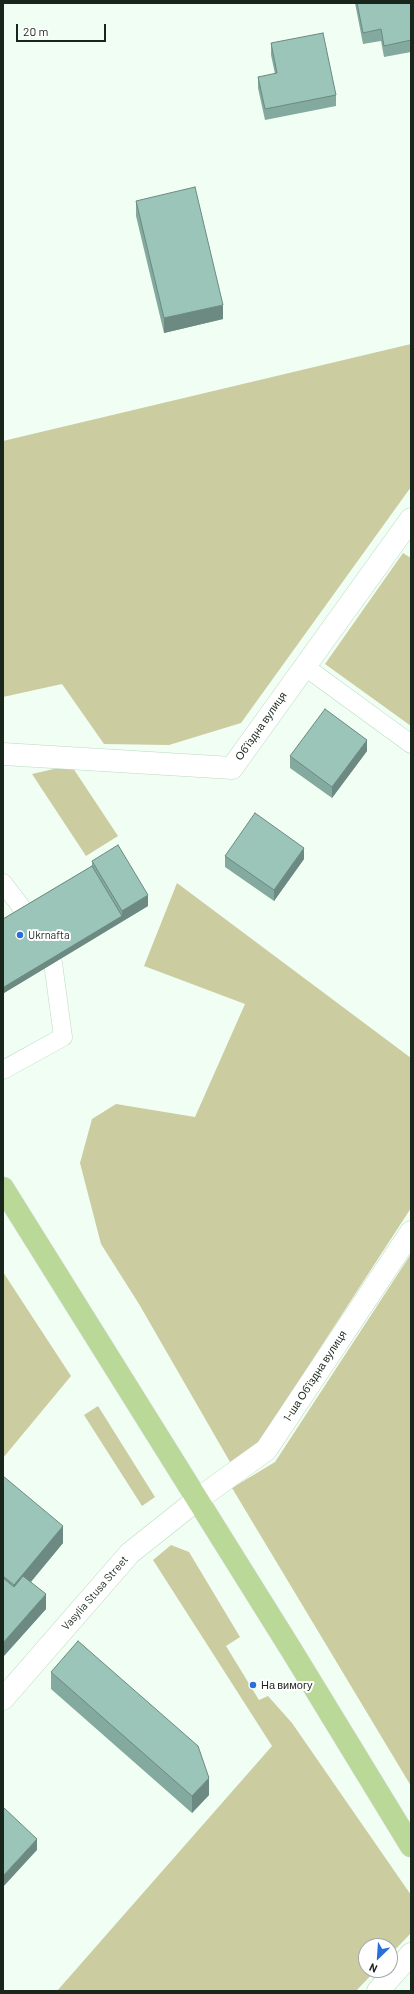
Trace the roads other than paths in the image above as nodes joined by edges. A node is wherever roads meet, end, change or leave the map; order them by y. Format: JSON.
{"nodes":[{"id":1,"x":411,"y":519,"type":"edge"},
{"id":2,"x":304,"y":666,"type":"junction"},
{"id":3,"x":411,"y":744,"type":"edge"},
{"id":4,"x":3,"y":754,"type":"edge"},
{"id":5,"x":3,"y":883,"type":"edge"},
{"id":6,"x":26,"y":912,"type":"edge"},
{"id":7,"x":53,"y":963,"type":"edge"},
{"id":8,"x":3,"y":1070,"type":"edge"},
{"id":9,"x":3,"y":1188,"type":"edge"},
{"id":10,"x":411,"y":1232,"type":"edge"},
{"id":11,"x":198,"y":1499,"type":"junction"},
{"id":12,"x":3,"y":1699,"type":"edge"},
{"id":13,"x":411,"y":1846,"type":"edge"},
{"id":14,"x":411,"y":1954,"type":"edge"},
{"id":15,"x":378,"y":1991,"type":"edge"}],
"edges":[{"from":1,"to":2,"type":"street","name":"Обʼїздна вулиця"},
{"from":2,"to":3,"type":"lane"},
{"from":2,"to":4,"type":"street","name":"Обʼїздна вулиця"},
{"from":5,"to":6,"type":"lane"},
{"from":7,"to":8,"type":"lane"},
{"from":9,"to":11,"type":"main road"},
{"from":10,"to":11,"type":"street","name":"1-ша Обʼїздна вулиця"},
{"from":11,"to":12,"type":"street","name":"Vasylia Stusa Street"},
{"from":11,"to":13,"type":"main road"},
{"from":14,"to":15,"type":"street"}]}
